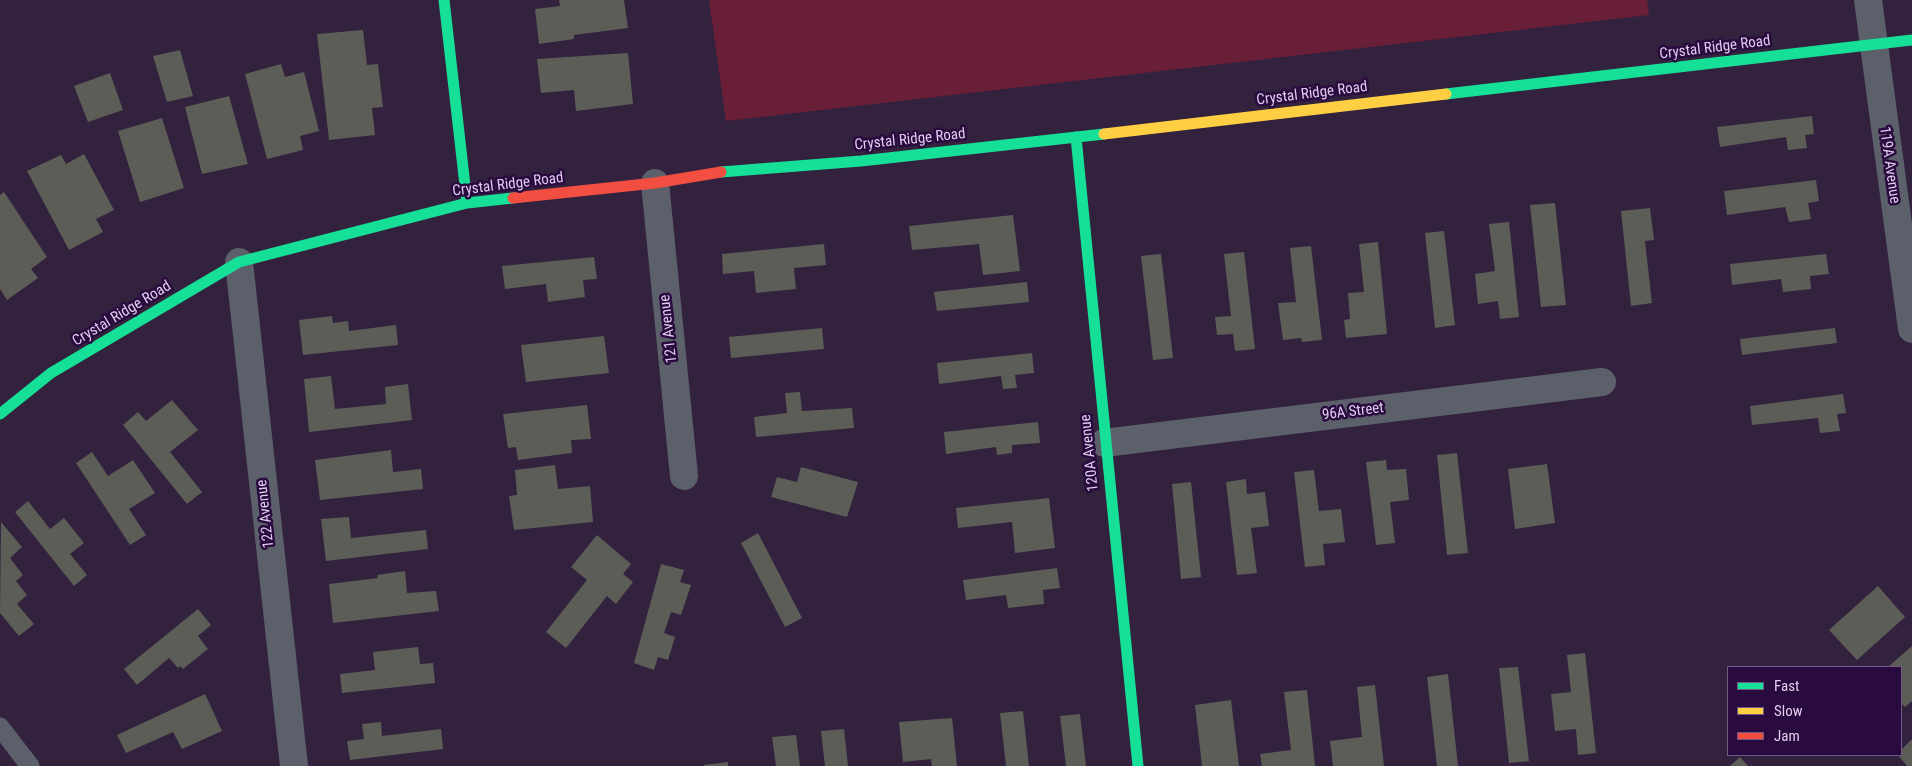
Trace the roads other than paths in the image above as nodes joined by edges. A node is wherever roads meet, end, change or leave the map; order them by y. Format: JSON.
{"nodes":[{"id":1,"x":444,"y":0,"type":"edge"},
{"id":2,"x":1868,"y":0,"type":"edge"},
{"id":3,"x":1912,"y":40,"type":"edge"},
{"id":4,"x":1872,"y":45,"type":"junction"},
{"id":5,"x":1076,"y":137,"type":"junction"},
{"id":6,"x":655,"y":183,"type":"junction"},
{"id":7,"x":467,"y":203,"type":"junction"},
{"id":8,"x":239,"y":262,"type":"junction"},
{"id":9,"x":1912,"y":329,"type":"edge"},
{"id":10,"x":1602,"y":382,"type":"dead end"},
{"id":11,"x":0,"y":414,"type":"edge"},
{"id":12,"x":1104,"y":443,"type":"junction"},
{"id":13,"x":684,"y":476,"type":"dead end"},
{"id":14,"x":0,"y":727,"type":"edge"},
{"id":15,"x":30,"y":766,"type":"edge"},
{"id":16,"x":294,"y":766,"type":"edge"},
{"id":17,"x":1138,"y":766,"type":"edge"}],
"edges":[{"from":1,"to":7,"type":"street"},
{"from":2,"to":4,"type":"street","name":"119A Avenue"},
{"from":3,"to":4,"type":"street","name":"Crystal Ridge Road"},
{"from":4,"to":5,"type":"street","name":"Crystal Ridge Road"},
{"from":4,"to":9,"type":"street","name":"119A Avenue"},
{"from":5,"to":6,"type":"street","name":"Crystal Ridge Road"},
{"from":5,"to":12,"type":"street","name":"120A Avenue"},
{"from":6,"to":7,"type":"street","name":"Crystal Ridge Road"},
{"from":6,"to":13,"type":"street","name":"121 Avenue"},
{"from":7,"to":8,"type":"street","name":"Crystal Ridge Road"},
{"from":8,"to":11,"type":"street","name":"Crystal Ridge Road"},
{"from":8,"to":16,"type":"street","name":"122 Avenue"},
{"from":10,"to":12,"type":"street","name":"96A Street"},
{"from":12,"to":17,"type":"street","name":"120A Avenue"},
{"from":14,"to":15,"type":"lane"}]}
